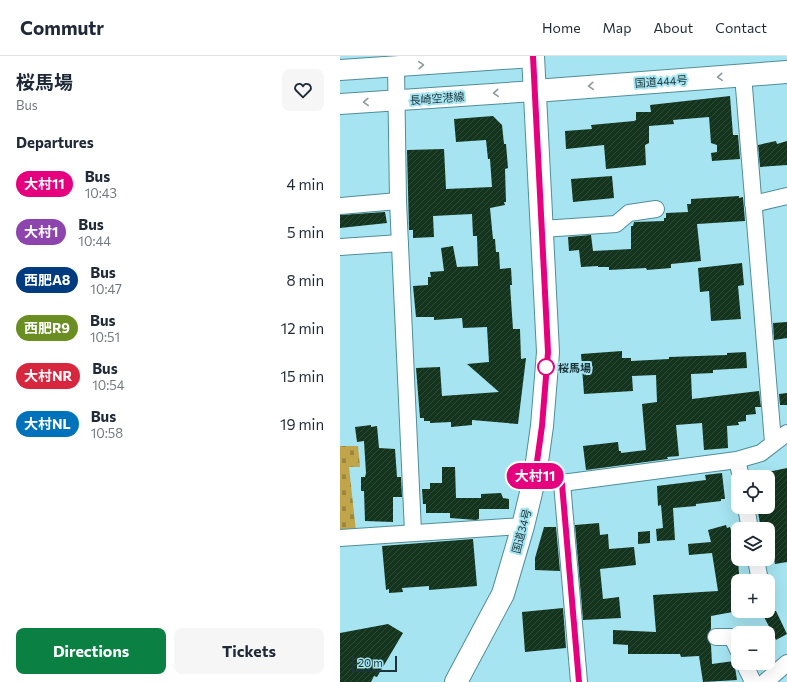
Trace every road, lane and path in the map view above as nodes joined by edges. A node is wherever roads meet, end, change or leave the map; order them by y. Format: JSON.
{"nodes":[{"id":1,"x":537,"y":56,"type":"edge"},
{"id":2,"x":343,"y":65,"type":"edge"},
{"id":3,"x":396,"y":67,"type":"junction"},
{"id":4,"x":787,"y":72,"type":"edge"},
{"id":5,"x":744,"y":75,"type":"junction"},
{"id":6,"x":534,"y":91,"type":"junction"},
{"id":7,"x":395,"y":101,"type":"junction"},
{"id":8,"x":340,"y":104,"type":"edge"},
{"id":9,"x":787,"y":196,"type":"edge"},
{"id":10,"x":398,"y":201,"type":"junction"},
{"id":11,"x":753,"y":204,"type":"junction"},
{"id":12,"x":340,"y":206,"type":"edge"},
{"id":13,"x":656,"y":209,"type":"dead end"},
{"id":14,"x":542,"y":229,"type":"junction"},
{"id":15,"x":400,"y":243,"type":"junction"},
{"id":16,"x":340,"y":247,"type":"edge"},
{"id":17,"x":787,"y":433,"type":"edge"},
{"id":18,"x":774,"y":442,"type":"junction"},
{"id":19,"x":737,"y":460,"type":"junction"},
{"id":20,"x":739,"y":470,"type":"edge"},
{"id":21,"x":535,"y":476,"type":"junction"},
{"id":22,"x":562,"y":484,"type":"junction"},
{"id":23,"x":523,"y":526,"type":"junction"},
{"id":24,"x":413,"y":532,"type":"junction"},
{"id":25,"x":340,"y":538,"type":"edge"},
{"id":26,"x":716,"y":637,"type":"dead end"},
{"id":27,"x":731,"y":637,"type":"edge"},
{"id":28,"x":787,"y":663,"type":"edge"},
{"id":29,"x":747,"y":670,"type":"edge"},
{"id":30,"x":456,"y":682,"type":"edge"},
{"id":31,"x":579,"y":682,"type":"edge"},
{"id":32,"x":753,"y":682,"type":"edge"},
{"id":33,"x":765,"y":682,"type":"edge"}],
"edges":[{"from":3,"to":1,"type":"main road","one_way":true},
{"from":1,"to":6,"type":"highway","name":"国道34号"},
{"from":2,"to":3,"type":"main road"},
{"from":3,"to":7,"type":"street"},
{"from":4,"to":5,"type":"highway","name":"国道444号"},
{"from":5,"to":6,"type":"highway","name":"国道444号","one_way":true},
{"from":5,"to":11,"type":"street"},
{"from":6,"to":7,"type":"main road","name":"長崎空港線","one_way":true},
{"from":6,"to":14,"type":"highway","name":"国道34号"},
{"from":7,"to":8,"type":"main road","name":"長崎空港線","one_way":true},
{"from":7,"to":10,"type":"street"},
{"from":9,"to":11,"type":"street"},
{"from":10,"to":12,"type":"street"},
{"from":10,"to":15,"type":"street"},
{"from":11,"to":18,"type":"street"},
{"from":13,"to":14,"type":"street"},
{"from":14,"to":21,"type":"highway","name":"国道34号"},
{"from":15,"to":16,"type":"street"},
{"from":15,"to":24,"type":"street"},
{"from":17,"to":18,"type":"street"},
{"from":18,"to":19,"type":"street"},
{"from":19,"to":20,"type":"street"},
{"from":19,"to":22,"type":"street"},
{"from":21,"to":22,"type":"street"},
{"from":21,"to":23,"type":"highway","name":"国道34号"},
{"from":22,"to":31,"type":"street"},
{"from":23,"to":24,"type":"street"},
{"from":23,"to":30,"type":"highway","name":"国道34号"},
{"from":24,"to":25,"type":"street"},
{"from":26,"to":27,"type":"street"},
{"from":28,"to":33,"type":"street"},
{"from":29,"to":32,"type":"street"}]}
